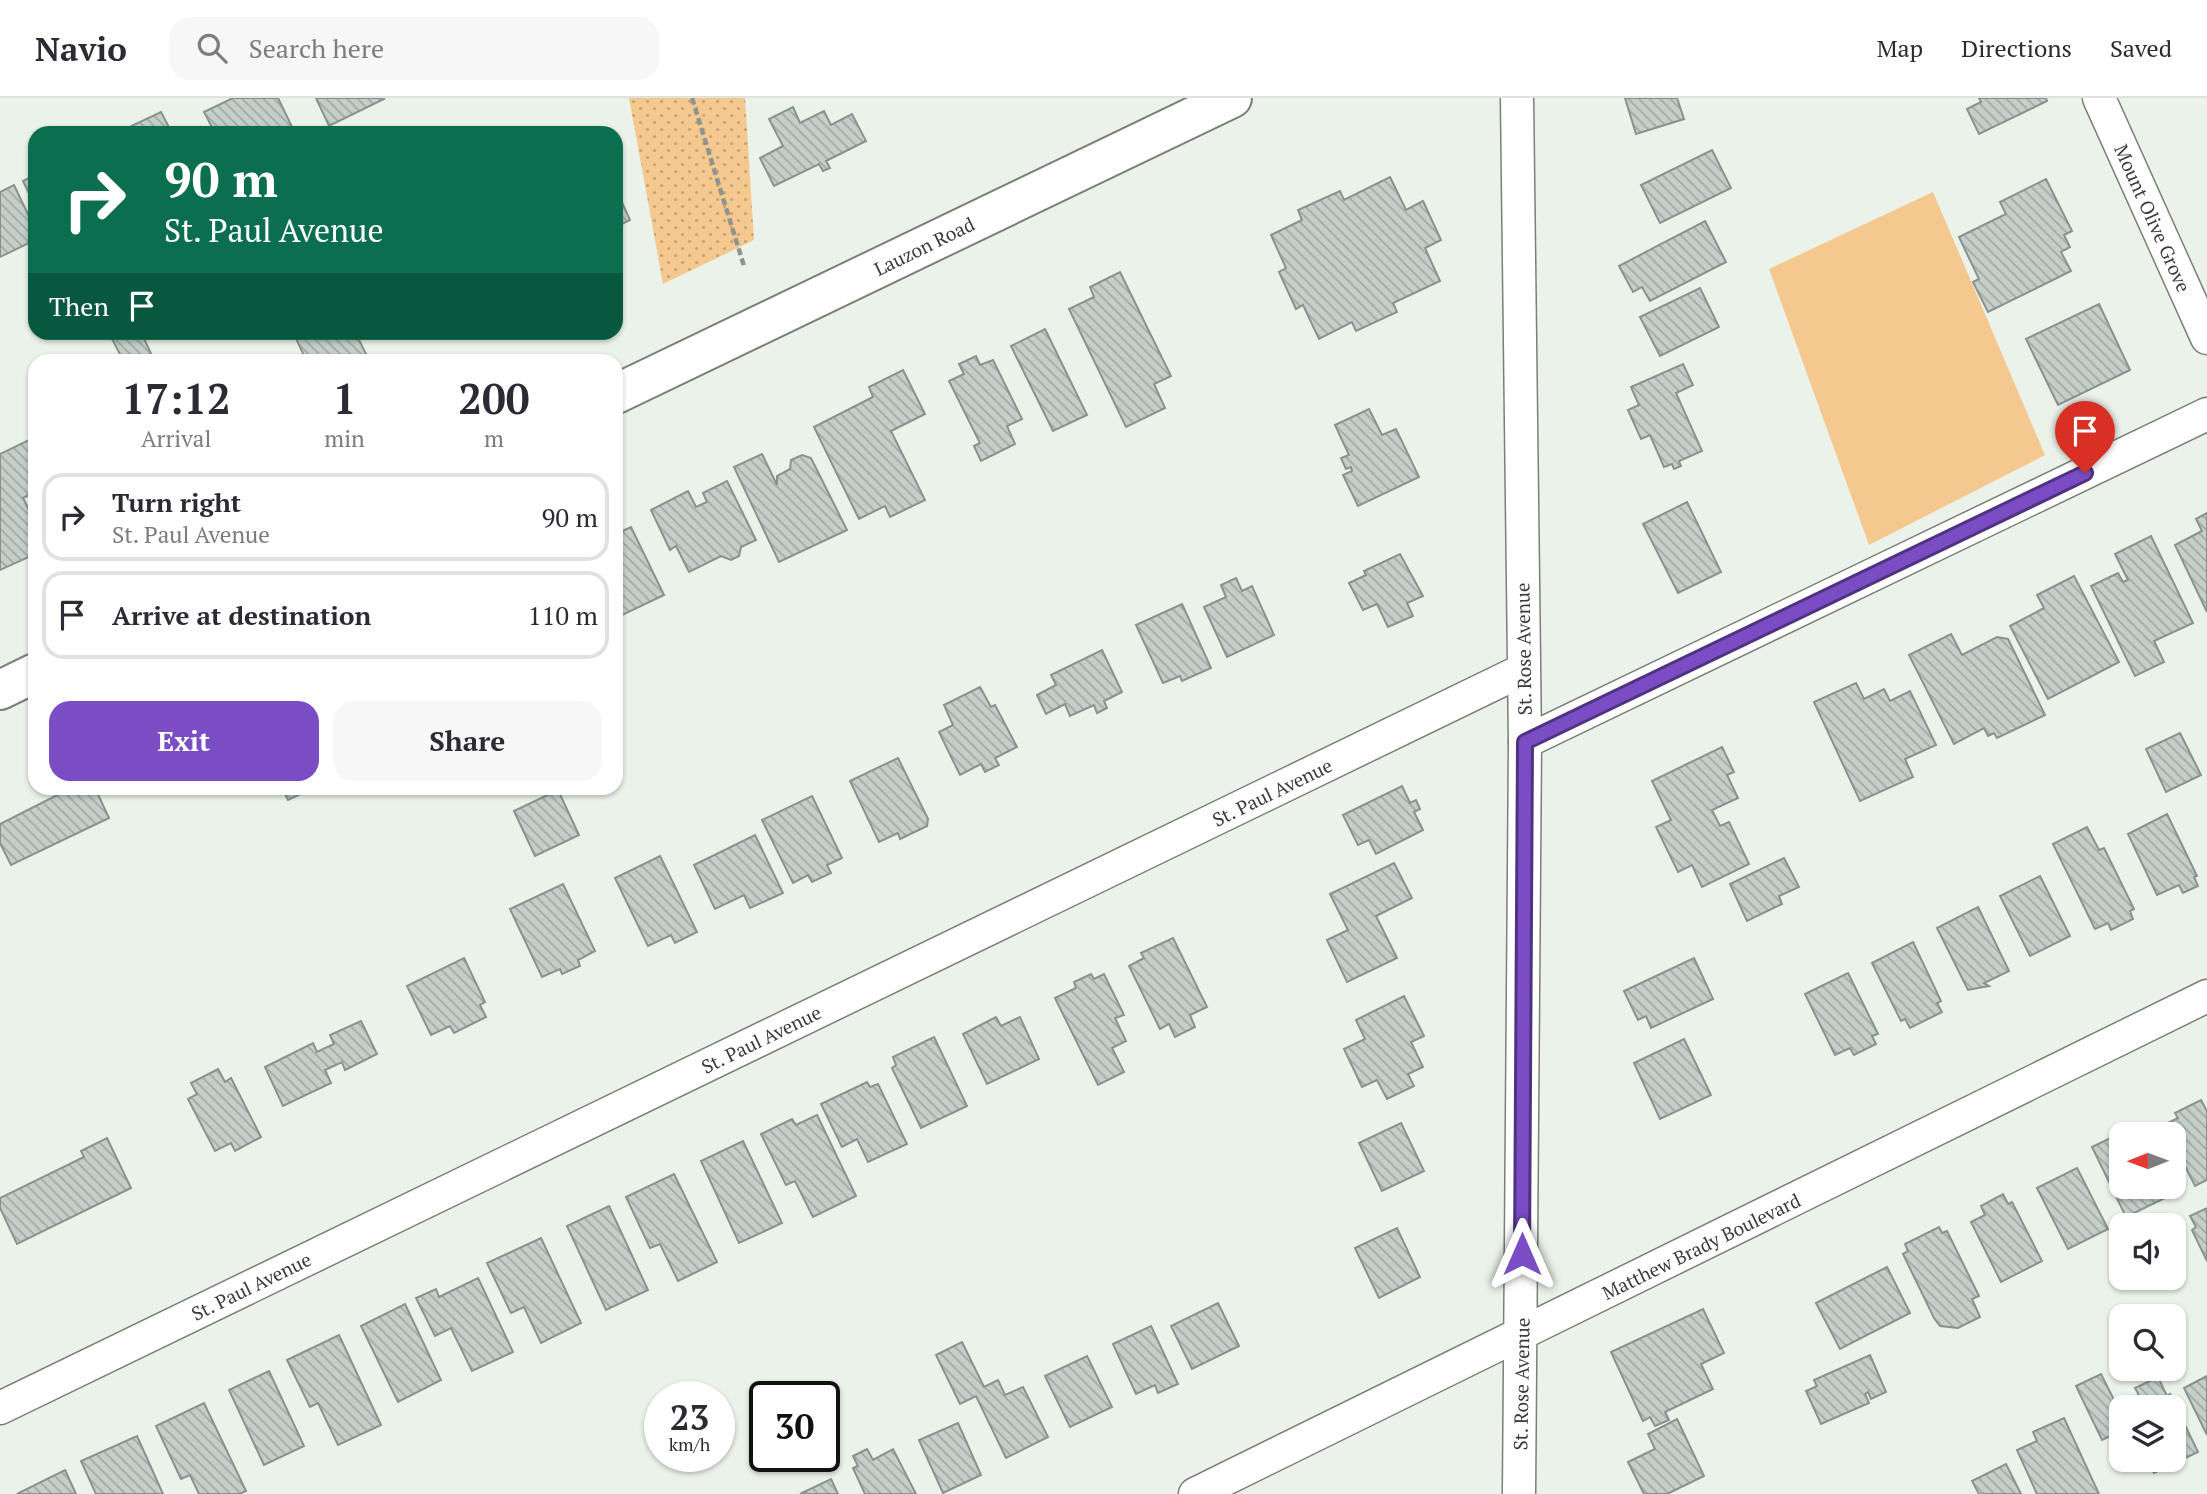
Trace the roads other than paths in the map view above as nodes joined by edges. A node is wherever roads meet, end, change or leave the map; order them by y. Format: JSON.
{"nodes":[{"id":1,"x":1232,"y":98,"type":"edge"},
{"id":2,"x":1517,"y":98,"type":"edge"},
{"id":3,"x":2099,"y":98,"type":"edge"},
{"id":4,"x":2207,"y":338,"type":"edge"},
{"id":5,"x":623,"y":391,"type":"edge"},
{"id":6,"x":2207,"y":414,"type":"edge"},
{"id":7,"x":1523,"y":670,"type":"junction"},
{"id":8,"x":28,"y":676,"type":"edge"},
{"id":9,"x":0,"y":690,"type":"edge"},
{"id":10,"x":1525,"y":742,"type":"junction"},
{"id":11,"x":2207,"y":996,"type":"edge"},
{"id":12,"x":1521,"y":1334,"type":"junction"},
{"id":13,"x":0,"y":1408,"type":"edge"},
{"id":14,"x":1195,"y":1494,"type":"edge"},
{"id":15,"x":1519,"y":1494,"type":"edge"}],
"edges":[{"from":1,"to":5,"type":"main road","name":"Lauzon Road"},
{"from":2,"to":7,"type":"street","name":"St. Rose Avenue"},
{"from":3,"to":4,"type":"street","name":"Mount Olive Grove"},
{"from":6,"to":10,"type":"street"},
{"from":7,"to":10,"type":"street","name":"St. Rose Avenue"},
{"from":7,"to":13,"type":"street","name":"St. Paul Avenue"},
{"from":8,"to":9,"type":"main road"},
{"from":10,"to":12,"type":"street","name":"St. Rose Avenue"},
{"from":11,"to":12,"type":"street","name":"Matthew Brady Boulevard"},
{"from":12,"to":14,"type":"street","name":"Matthew Brady Boulevard"},
{"from":12,"to":15,"type":"street","name":"St. Rose Avenue"}]}
